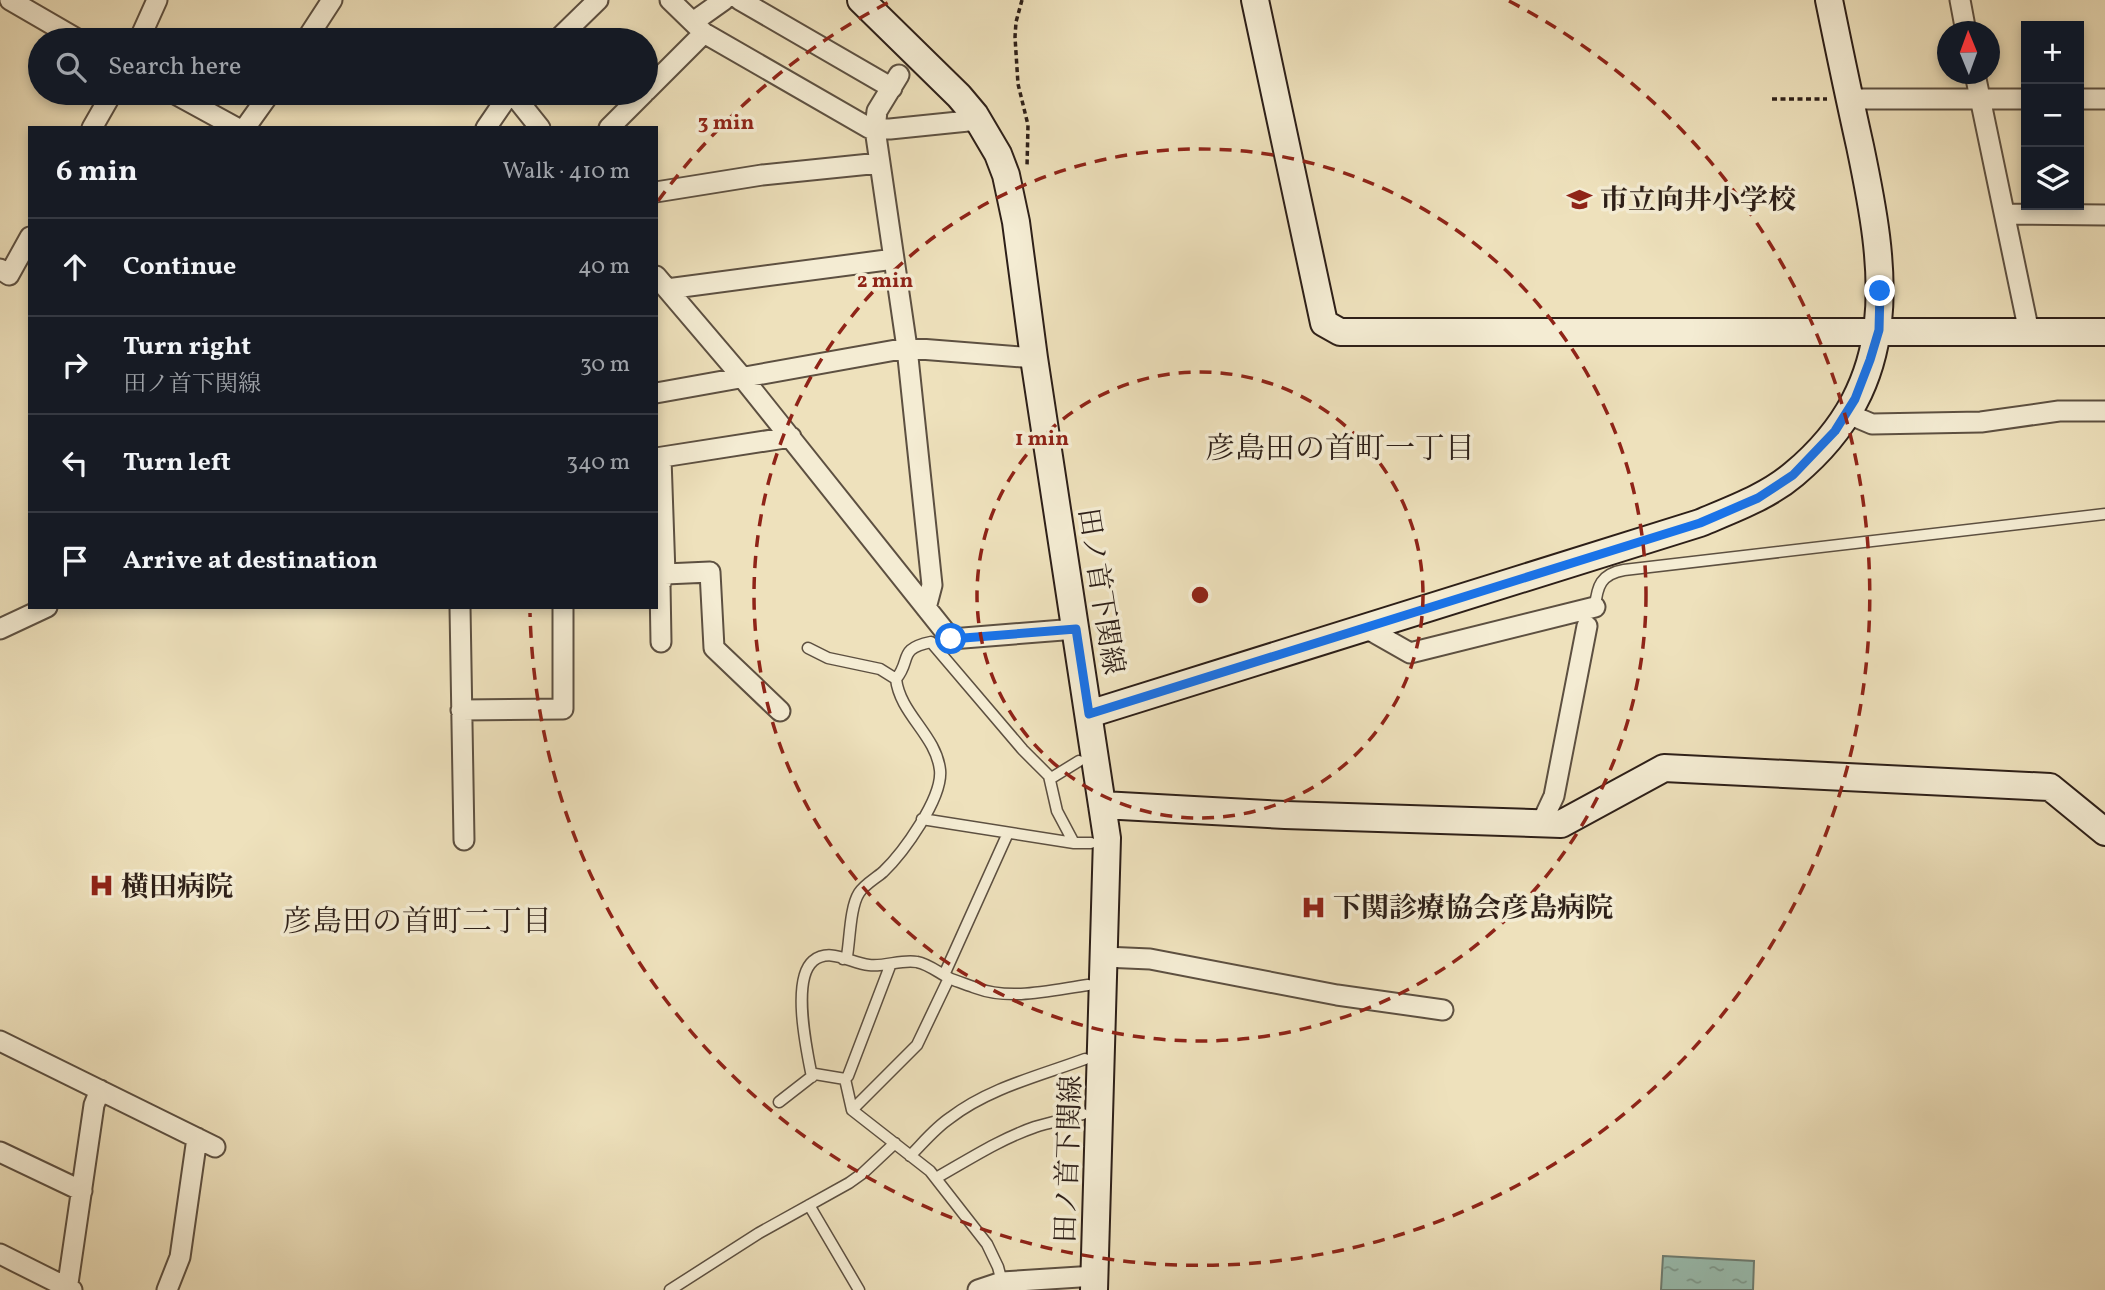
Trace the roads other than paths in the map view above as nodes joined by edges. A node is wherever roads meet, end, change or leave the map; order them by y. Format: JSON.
{"nodes":[{"id":1,"x":10,"y":0,"type":"edge"},
{"id":2,"x":157,"y":0,"type":"edge"},
{"id":3,"x":332,"y":0,"type":"edge"},
{"id":4,"x":598,"y":0,"type":"edge"},
{"id":5,"x":670,"y":0,"type":"edge"},
{"id":6,"x":724,"y":0,"type":"edge"},
{"id":7,"x":740,"y":0,"type":"edge"},
{"id":8,"x":861,"y":0,"type":"edge"},
{"id":9,"x":1255,"y":0,"type":"edge"},
{"id":10,"x":1829,"y":0,"type":"edge"},
{"id":11,"x":1960,"y":0,"type":"edge"},
{"id":12,"x":1964,"y":21,"type":"edge"},
{"id":13,"x":699,"y":27,"type":"junction"},
{"id":14,"x":58,"y":28,"type":"edge"},
{"id":15,"x":144,"y":28,"type":"edge"},
{"id":16,"x":314,"y":28,"type":"edge"},
{"id":17,"x":569,"y":28,"type":"edge"},
{"id":18,"x":658,"y":76,"type":"edge"},
{"id":19,"x":1977,"y":84,"type":"edge"},
{"id":20,"x":1850,"y":99,"type":"junction"},
{"id":21,"x":1980,"y":99,"type":"junction"},
{"id":22,"x":2021,"y":99,"type":"edge"},
{"id":23,"x":2084,"y":99,"type":"edge"},
{"id":24,"x":2105,"y":99,"type":"edge"},
{"id":25,"x":105,"y":105,"type":"edge"},
{"id":26,"x":195,"y":105,"type":"edge"},
{"id":27,"x":261,"y":105,"type":"edge"},
{"id":28,"x":502,"y":105,"type":"edge"},
{"id":29,"x":521,"y":105,"type":"edge"},
{"id":30,"x":632,"y":105,"type":"edge"},
{"id":31,"x":978,"y":120,"type":"junction"},
{"id":32,"x":93,"y":126,"type":"edge"},
{"id":33,"x":233,"y":126,"type":"edge"},
{"id":34,"x":246,"y":126,"type":"edge"},
{"id":35,"x":487,"y":126,"type":"edge"},
{"id":36,"x":538,"y":126,"type":"edge"},
{"id":37,"x":611,"y":126,"type":"edge"},
{"id":38,"x":875,"y":129,"type":"junction"},
{"id":39,"x":880,"y":163,"type":"junction"},
{"id":40,"x":658,"y":192,"type":"edge"},
{"id":41,"x":2005,"y":214,"type":"junction"},
{"id":42,"x":2105,"y":215,"type":"edge"},
{"id":43,"x":28,"y":241,"type":"edge"},
{"id":44,"x":894,"y":259,"type":"junction"},
{"id":45,"x":0,"y":270,"type":"edge"},
{"id":46,"x":662,"y":282,"type":"edge"},
{"id":47,"x":1878,"y":332,"type":"junction"},
{"id":48,"x":2029,"y":332,"type":"junction"},
{"id":49,"x":2105,"y":332,"type":"edge"},
{"id":50,"x":907,"y":348,"type":"junction"},
{"id":51,"x":1034,"y":358,"type":"junction"},
{"id":52,"x":742,"y":377,"type":"junction"},
{"id":53,"x":658,"y":393,"type":"edge"},
{"id":54,"x":2105,"y":411,"type":"edge"},
{"id":55,"x":1846,"y":413,"type":"junction"},
{"id":56,"x":790,"y":437,"type":"junction"},
{"id":57,"x":659,"y":458,"type":"edge"},
{"id":58,"x":2105,"y":514,"type":"edge"},
{"id":59,"x":665,"y":575,"type":"junction"},
{"id":60,"x":926,"y":608,"type":"junction"},
{"id":61,"x":43,"y":609,"type":"edge"},
{"id":62,"x":460,"y":609,"type":"edge"},
{"id":63,"x":563,"y":609,"type":"edge"},
{"id":64,"x":1591,"y":616,"type":"junction"},
{"id":65,"x":1366,"y":628,"type":"junction"},
{"id":66,"x":0,"y":629,"type":"edge"},
{"id":67,"x":1076,"y":629,"type":"junction"},
{"id":68,"x":661,"y":642,"type":"dead end"},
{"id":69,"x":808,"y":648,"type":"dead end"},
{"id":70,"x":897,"y":679,"type":"junction"},
{"id":71,"x":461,"y":710,"type":"junction"},
{"id":72,"x":780,"y":711,"type":"dead end"},
{"id":73,"x":1089,"y":714,"type":"junction"},
{"id":74,"x":1079,"y":761,"type":"dead end"},
{"id":75,"x":1049,"y":776,"type":"junction"},
{"id":76,"x":1102,"y":805,"type":"junction"},
{"id":77,"x":922,"y":819,"type":"junction"},
{"id":78,"x":1541,"y":824,"type":"junction"},
{"id":79,"x":2105,"y":832,"type":"edge"},
{"id":80,"x":1008,"y":833,"type":"junction"},
{"id":81,"x":464,"y":840,"type":"dead end"},
{"id":82,"x":1074,"y":844,"type":"junction"},
{"id":83,"x":1091,"y":844,"type":"dead end"},
{"id":84,"x":1104,"y":957,"type":"junction"},
{"id":85,"x":843,"y":959,"type":"junction"},
{"id":86,"x":890,"y":965,"type":"junction"},
{"id":87,"x":947,"y":977,"type":"junction"},
{"id":88,"x":1088,"y":985,"type":"dead end"},
{"id":89,"x":1443,"y":1010,"type":"dead end"},
{"id":90,"x":0,"y":1041,"type":"edge"},
{"id":91,"x":1085,"y":1059,"type":"dead end"},
{"id":92,"x":811,"y":1076,"type":"junction"},
{"id":93,"x":845,"y":1079,"type":"junction"},
{"id":94,"x":100,"y":1090,"type":"junction"},
{"id":95,"x":779,"y":1102,"type":"dead end"},
{"id":96,"x":852,"y":1111,"type":"junction"},
{"id":97,"x":1083,"y":1114,"type":"dead end"},
{"id":98,"x":197,"y":1138,"type":"junction"},
{"id":99,"x":894,"y":1143,"type":"junction"},
{"id":100,"x":215,"y":1147,"type":"dead end"},
{"id":101,"x":0,"y":1152,"type":"edge"},
{"id":102,"x":910,"y":1156,"type":"junction"},
{"id":103,"x":936,"y":1178,"type":"junction"},
{"id":104,"x":82,"y":1191,"type":"junction"},
{"id":105,"x":809,"y":1205,"type":"junction"},
{"id":106,"x":0,"y":1254,"type":"edge"},
{"id":107,"x":1002,"y":1282,"type":"junction"},
{"id":108,"x":1094,"y":1283,"type":"edge"},
{"id":109,"x":69,"y":1289,"type":"edge"},
{"id":110,"x":167,"y":1290,"type":"edge"},
{"id":111,"x":670,"y":1290,"type":"edge"},
{"id":112,"x":859,"y":1290,"type":"edge"},
{"id":113,"x":978,"y":1290,"type":"edge"}],
"edges":[{"from":1,"to":14,"type":"street"},
{"from":2,"to":15,"type":"street"},
{"from":3,"to":16,"type":"street"},
{"from":4,"to":17,"type":"street"},
{"from":5,"to":13,"type":"street"},
{"from":6,"to":13,"type":"street"},
{"from":7,"to":38,"type":"street"},
{"from":8,"to":31,"type":"street","name":"田ノ首下関線"},
{"from":9,"to":47,"type":"street"},
{"from":10,"to":20,"type":"street"},
{"from":11,"to":12,"type":"street"},
{"from":13,"to":18,"type":"street"},
{"from":13,"to":38,"type":"street"},
{"from":19,"to":21,"type":"street"},
{"from":20,"to":21,"type":"street"},
{"from":20,"to":47,"type":"street"},
{"from":21,"to":22,"type":"street"},
{"from":21,"to":41,"type":"street"},
{"from":23,"to":24,"type":"street"},
{"from":25,"to":32,"type":"street"},
{"from":26,"to":33,"type":"street"},
{"from":27,"to":34,"type":"street"},
{"from":28,"to":35,"type":"street"},
{"from":29,"to":36,"type":"street"},
{"from":30,"to":37,"type":"street"},
{"from":31,"to":38,"type":"street"},
{"from":31,"to":51,"type":"street","name":"田ノ首下関線"},
{"from":38,"to":39,"type":"street"},
{"from":39,"to":40,"type":"street"},
{"from":39,"to":44,"type":"street"},
{"from":41,"to":42,"type":"street"},
{"from":41,"to":48,"type":"street"},
{"from":43,"to":45,"type":"street"},
{"from":44,"to":46,"type":"street"},
{"from":44,"to":50,"type":"street"},
{"from":46,"to":52,"type":"street"},
{"from":47,"to":48,"type":"street"},
{"from":47,"to":55,"type":"street"},
{"from":48,"to":49,"type":"street"},
{"from":50,"to":51,"type":"street"},
{"from":50,"to":52,"type":"street"},
{"from":50,"to":60,"type":"street"},
{"from":51,"to":67,"type":"street","name":"田ノ首下関線"},
{"from":52,"to":53,"type":"street"},
{"from":52,"to":56,"type":"street"},
{"from":54,"to":55,"type":"street"},
{"from":55,"to":65,"type":"street"},
{"from":56,"to":57,"type":"street"},
{"from":56,"to":60,"type":"street"},
{"from":57,"to":59,"type":"street"},
{"from":58,"to":64,"type":"lane"},
{"from":59,"to":68,"type":"street"},
{"from":59,"to":72,"type":"street"},
{"from":60,"to":67,"type":"street"},
{"from":61,"to":66,"type":"street"},
{"from":62,"to":71,"type":"street"},
{"from":63,"to":71,"type":"street"},
{"from":64,"to":65,"type":"street"},
{"from":64,"to":78,"type":"street"},
{"from":65,"to":73,"type":"street"},
{"from":67,"to":73,"type":"street","name":"田ノ首下関線"},
{"from":69,"to":70,"type":"lane"},
{"from":70,"to":75,"type":"lane"},
{"from":70,"to":77,"type":"lane"},
{"from":71,"to":81,"type":"street"},
{"from":73,"to":76,"type":"street","name":"田ノ首下関線"},
{"from":74,"to":75,"type":"lane"},
{"from":75,"to":82,"type":"lane"},
{"from":76,"to":78,"type":"street"},
{"from":76,"to":84,"type":"street","name":"田ノ首下関線"},
{"from":77,"to":80,"type":"lane"},
{"from":77,"to":85,"type":"lane"},
{"from":78,"to":79,"type":"street"},
{"from":80,"to":82,"type":"lane"},
{"from":80,"to":87,"type":"lane"},
{"from":82,"to":83,"type":"lane"},
{"from":84,"to":89,"type":"street"},
{"from":84,"to":108,"type":"street","name":"田ノ首下関線"},
{"from":85,"to":86,"type":"lane"},
{"from":85,"to":92,"type":"lane"},
{"from":86,"to":87,"type":"lane"},
{"from":86,"to":93,"type":"lane"},
{"from":87,"to":88,"type":"lane"},
{"from":87,"to":96,"type":"lane"},
{"from":90,"to":94,"type":"street"},
{"from":91,"to":102,"type":"lane"},
{"from":92,"to":93,"type":"lane"},
{"from":92,"to":95,"type":"lane"},
{"from":93,"to":96,"type":"lane"},
{"from":94,"to":98,"type":"street"},
{"from":94,"to":104,"type":"street"},
{"from":96,"to":99,"type":"lane"},
{"from":97,"to":103,"type":"lane"},
{"from":98,"to":100,"type":"street"},
{"from":98,"to":110,"type":"street"},
{"from":99,"to":102,"type":"lane"},
{"from":99,"to":105,"type":"lane"},
{"from":101,"to":104,"type":"street"},
{"from":102,"to":103,"type":"lane"},
{"from":103,"to":107,"type":"lane"},
{"from":104,"to":109,"type":"street"},
{"from":105,"to":111,"type":"lane"},
{"from":105,"to":112,"type":"lane"},
{"from":106,"to":109,"type":"street"},
{"from":107,"to":108,"type":"street"},
{"from":107,"to":113,"type":"street"}]}
